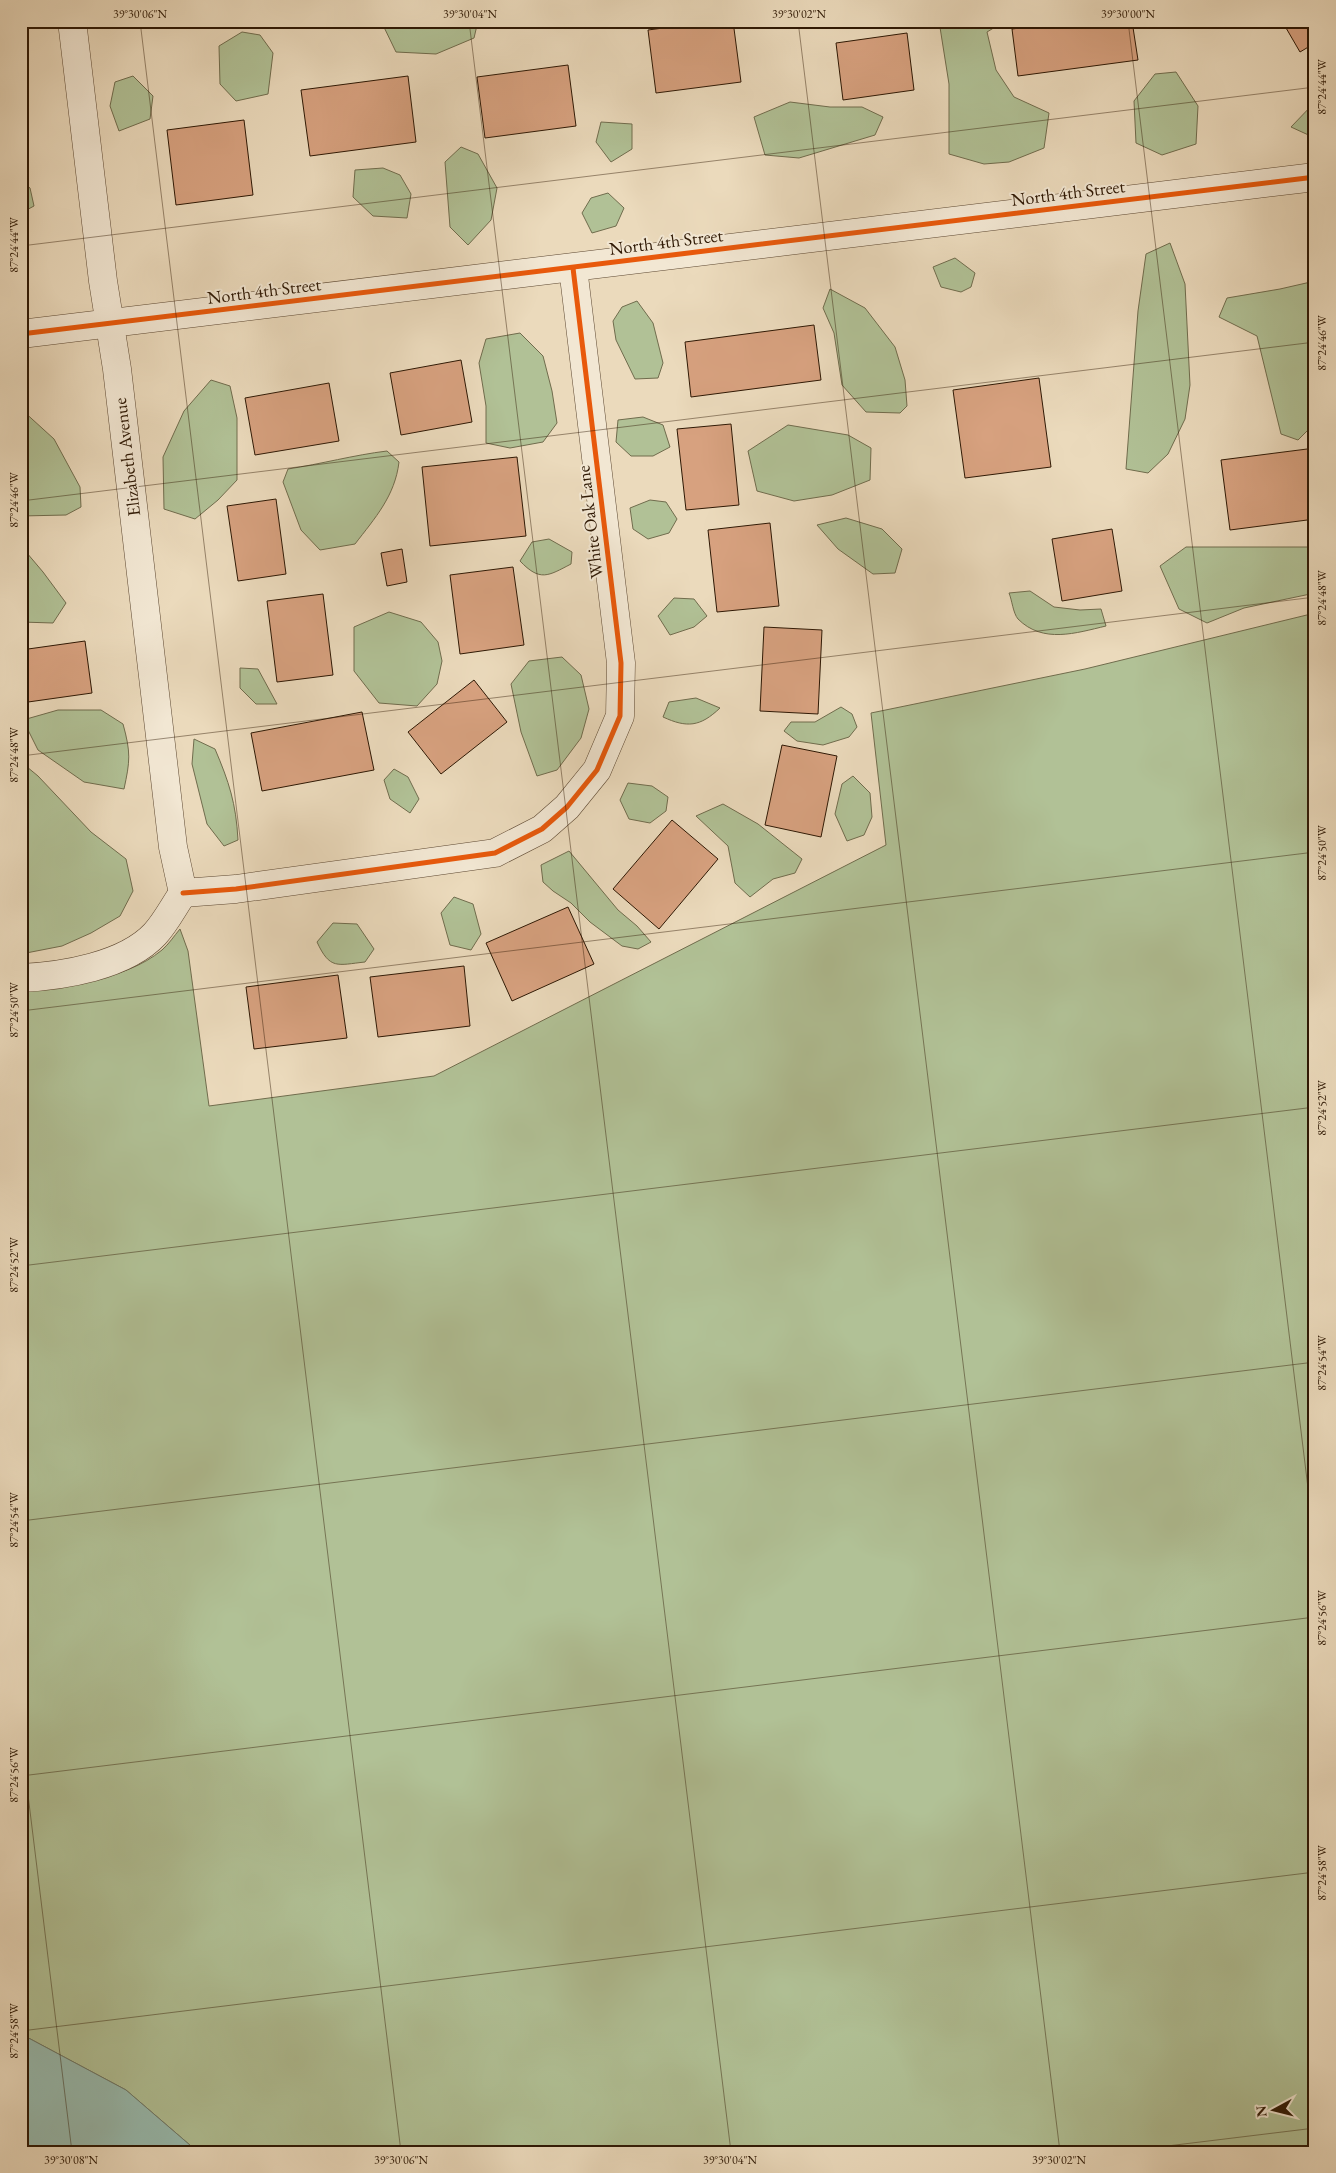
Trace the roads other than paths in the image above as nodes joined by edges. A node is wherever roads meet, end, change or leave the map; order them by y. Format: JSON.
{"nodes":[{"id":1,"x":72,"y":21,"type":"edge"},
{"id":2,"x":1315,"y":177,"type":"edge"},
{"id":3,"x":573,"y":268,"type":"junction"},
{"id":4,"x":110,"y":324,"type":"junction"},
{"id":5,"x":21,"y":334,"type":"edge"},
{"id":6,"x":183,"y":893,"type":"junction"},
{"id":7,"x":21,"y":978,"type":"edge"}],
"edges":[{"from":1,"to":4,"type":"street","name":"Elizabeth Avenue"},
{"from":2,"to":3,"type":"street","name":"North 4th Street"},
{"from":3,"to":4,"type":"street","name":"North 4th Street"},
{"from":3,"to":6,"type":"street","name":"White Oak Lane"},
{"from":4,"to":5,"type":"street","name":"North 4th Street"},
{"from":4,"to":6,"type":"street","name":"Elizabeth Avenue"},
{"from":6,"to":7,"type":"street"}]}
